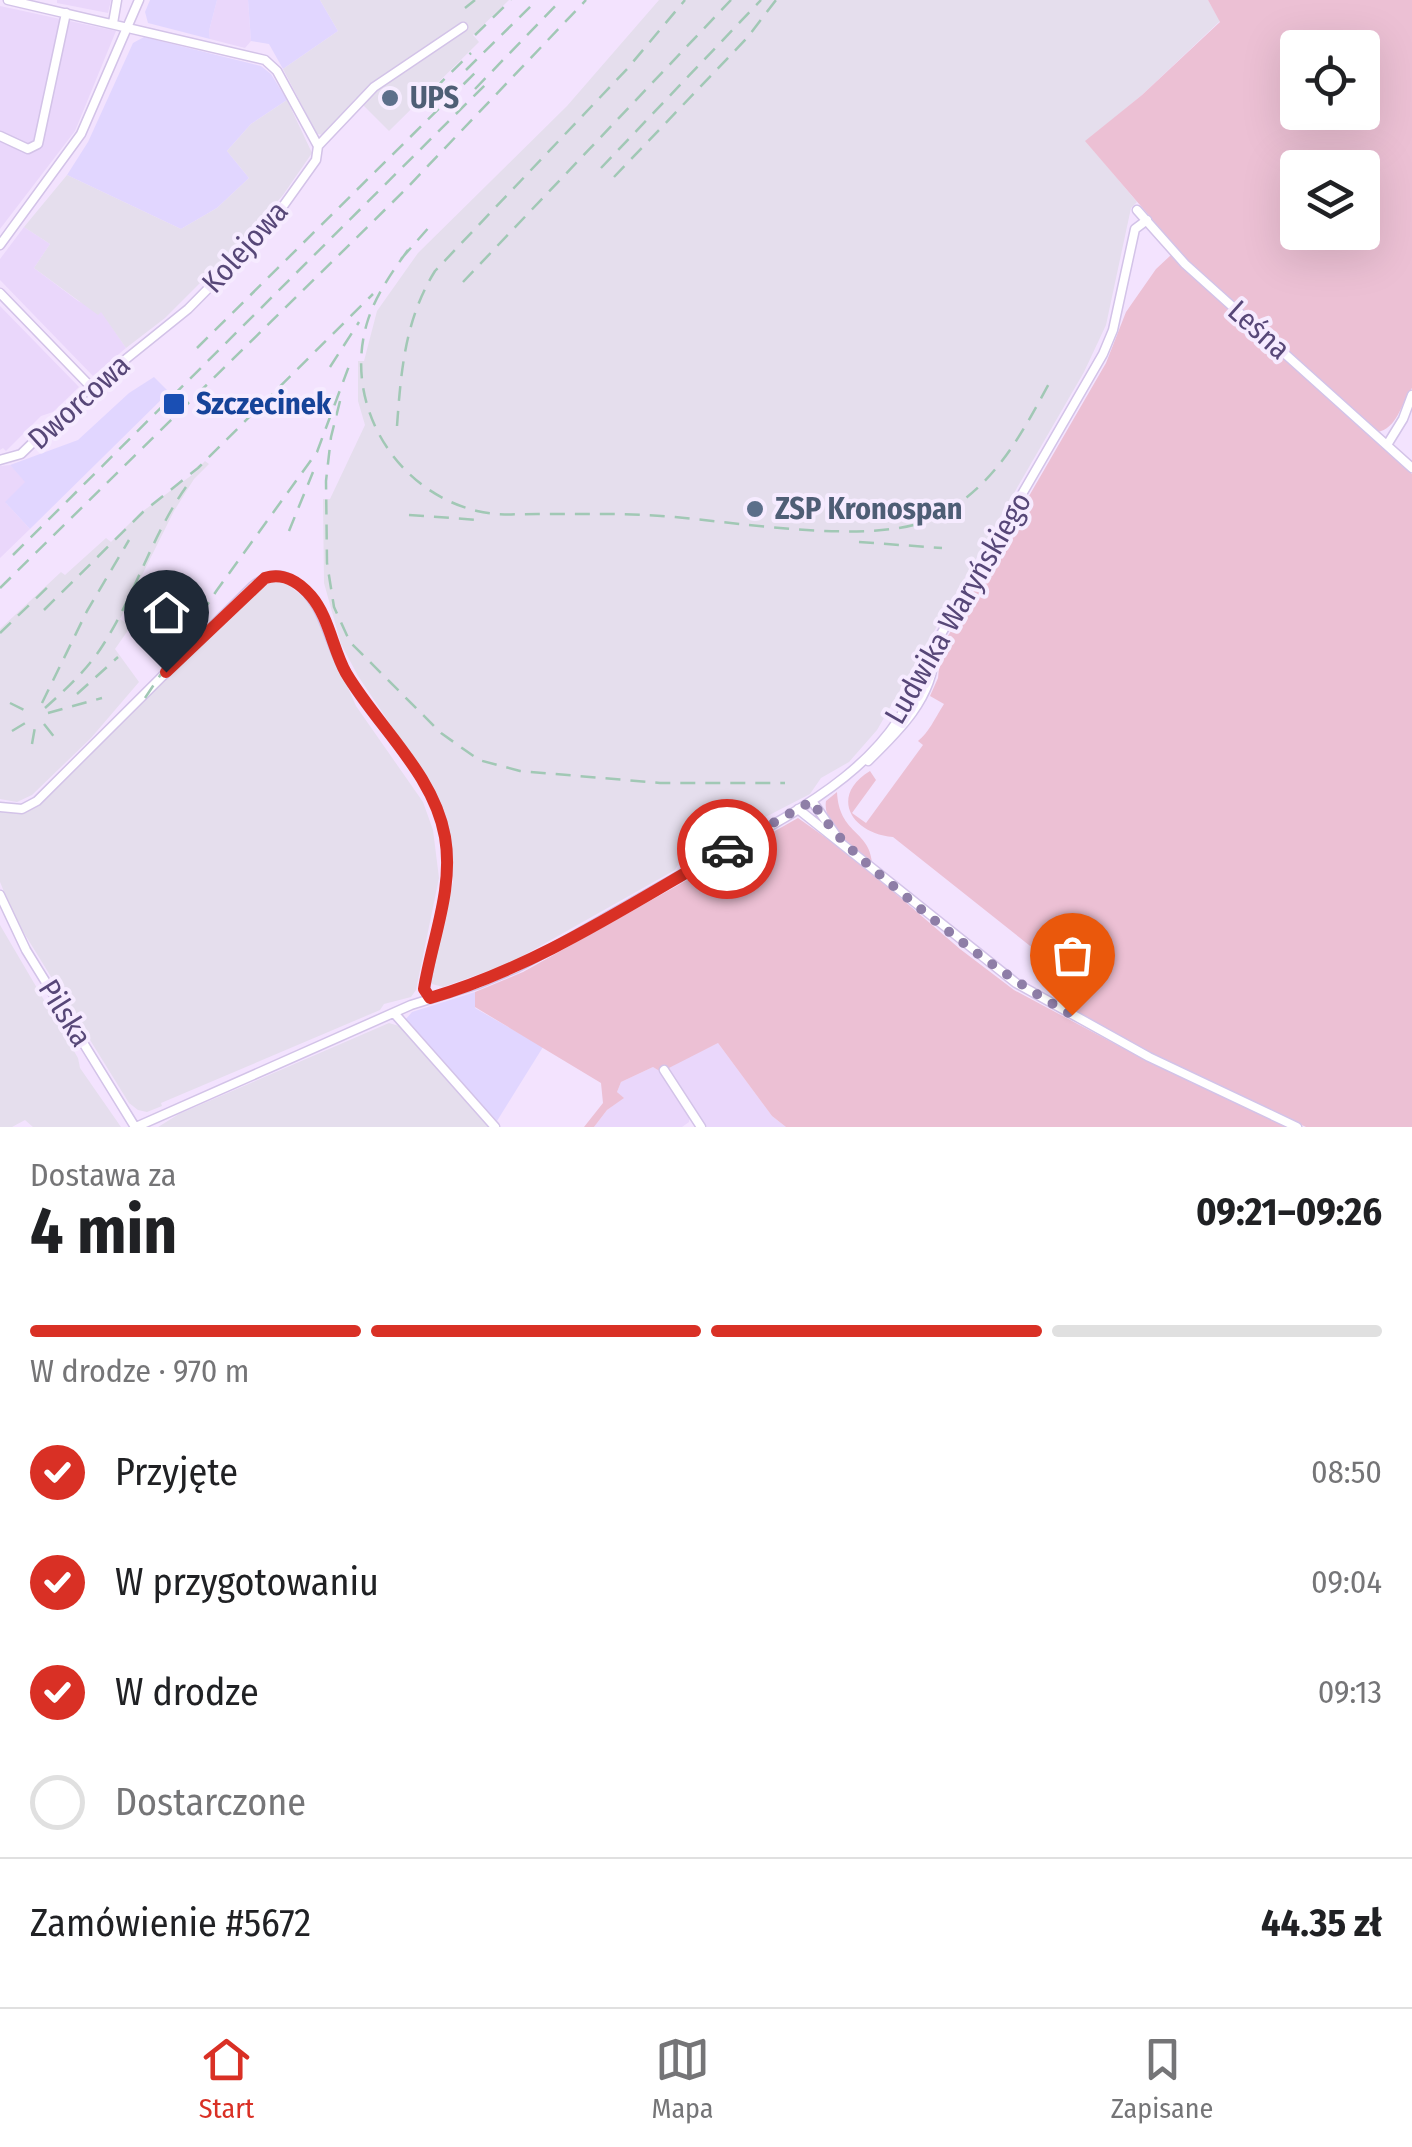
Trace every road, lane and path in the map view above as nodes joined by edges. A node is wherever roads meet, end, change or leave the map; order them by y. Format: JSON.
{"nodes":[{"id":1,"x":8,"y":0,"type":"edge"},
{"id":2,"x":117,"y":0,"type":"edge"},
{"id":3,"x":139,"y":0,"type":"edge"},
{"id":4,"x":66,"y":12,"type":"junction"},
{"id":5,"x":113,"y":22,"type":"junction"},
{"id":6,"x":128,"y":26,"type":"junction"},
{"id":7,"x":463,"y":27,"type":"dead end"},
{"id":8,"x":0,"y":136,"type":"edge"},
{"id":9,"x":318,"y":146,"type":"junction"},
{"id":10,"x":1138,"y":210,"type":"dead end"},
{"id":11,"x":1146,"y":220,"type":"junction"},
{"id":12,"x":0,"y":242,"type":"edge"},
{"id":13,"x":0,"y":293,"type":"edge"},
{"id":14,"x":154,"y":337,"type":"joint"},
{"id":15,"x":92,"y":387,"type":"junction"},
{"id":16,"x":1412,"y":395,"type":"edge"},
{"id":17,"x":1408,"y":418,"type":"edge"},
{"id":18,"x":1387,"y":445,"type":"junction"},
{"id":19,"x":0,"y":460,"type":"edge"},
{"id":20,"x":1412,"y":468,"type":"edge"},
{"id":21,"x":934,"y":649,"type":"junction"},
{"id":22,"x":864,"y":761,"type":"junction"},
{"id":23,"x":812,"y":801,"type":"junction"},
{"id":24,"x":0,"y":806,"type":"edge"},
{"id":25,"x":798,"y":809,"type":"junction"},
{"id":26,"x":844,"y":844,"type":"junction"},
{"id":27,"x":0,"y":895,"type":"edge"},
{"id":28,"x":430,"y":998,"type":"junction"},
{"id":29,"x":394,"y":1013,"type":"junction"},
{"id":30,"x":664,"y":1070,"type":"dead end"},
{"id":31,"x":697,"y":1125,"type":"edge"},
{"id":32,"x":135,"y":1127,"type":"edge"},
{"id":33,"x":495,"y":1127,"type":"edge"},
{"id":34,"x":1297,"y":1127,"type":"edge"}],
"edges":[{"from":1,"to":4,"type":"street"},
{"from":2,"to":5,"type":"street"},
{"from":3,"to":6,"type":"street"},
{"from":4,"to":5,"type":"street"},
{"from":4,"to":8,"type":"street"},
{"from":5,"to":6,"type":"street"},
{"from":6,"to":9,"type":"street"},
{"from":6,"to":12,"type":"street"},
{"from":7,"to":9,"type":"street","name":"Kolejowa"},
{"from":9,"to":14,"type":"street","name":"Kolejowa"},
{"from":10,"to":11,"type":"street","name":"Leśna"},
{"from":11,"to":18,"type":"street","name":"Leśna"},
{"from":11,"to":21,"type":"street","name":"Ludwika Waryńskiego"},
{"from":13,"to":15,"type":"street"},
{"from":14,"to":15,"type":"street","name":"Dworcowa"},
{"from":15,"to":19,"type":"street","name":"Dworcowa"},
{"from":16,"to":17,"type":"street"},
{"from":17,"to":18,"type":"street"},
{"from":18,"to":20,"type":"street","name":"Leśna"},
{"from":21,"to":22,"type":"street","name":"Ludwika Waryńskiego"},
{"from":21,"to":22,"type":"street"},
{"from":22,"to":23,"type":"street","name":"Ludwika Waryńskiego"},
{"from":23,"to":25,"type":"street","name":"Ludwika Waryńskiego"},
{"from":23,"to":26,"type":"street"},
{"from":24,"to":28,"type":"street"},
{"from":25,"to":26,"type":"street"},
{"from":25,"to":28,"type":"street","name":"Ludwika Waryńskiego"},
{"from":26,"to":34,"type":"street"},
{"from":27,"to":32,"type":"street","name":"Pilska"},
{"from":28,"to":29,"type":"street","name":"Ludwika Waryńskiego"},
{"from":29,"to":32,"type":"street","name":"Ludwika Waryńskiego"},
{"from":29,"to":33,"type":"street"},
{"from":30,"to":31,"type":"street"}]}
